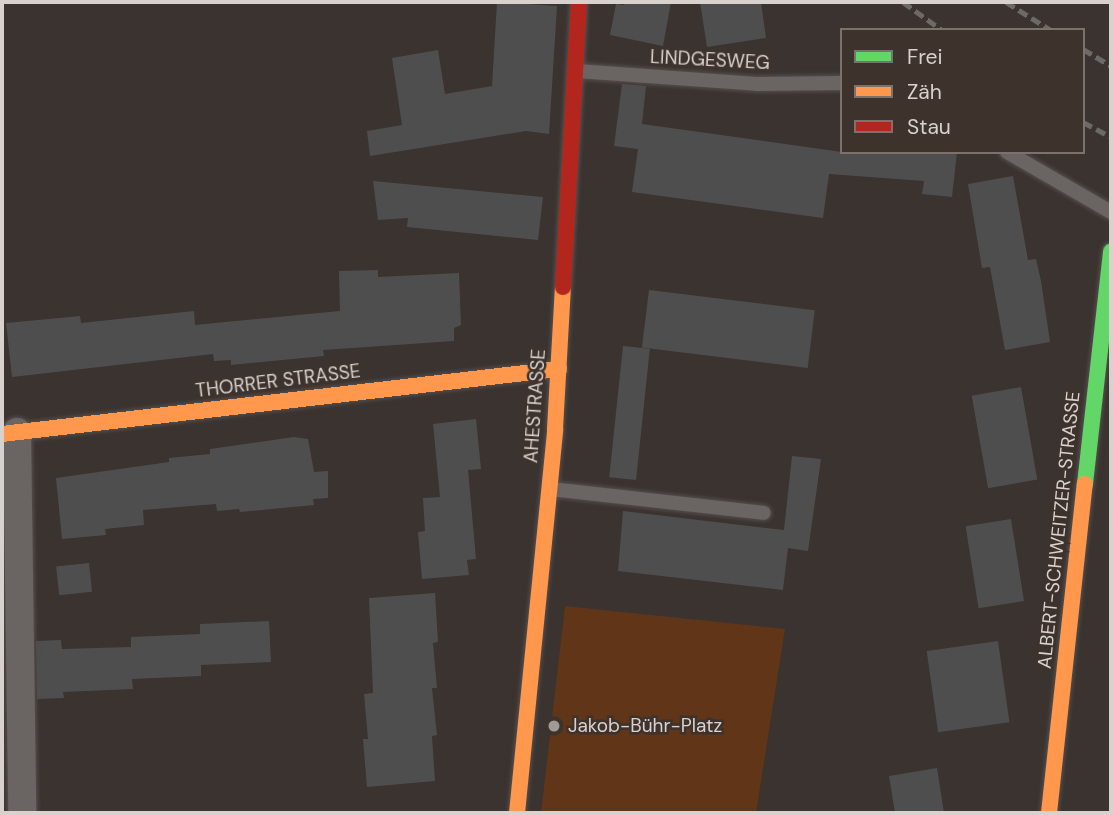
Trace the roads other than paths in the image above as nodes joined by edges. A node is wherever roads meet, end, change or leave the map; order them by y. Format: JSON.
{"nodes":[{"id":1,"x":579,"y":2,"type":"edge"},
{"id":2,"x":577,"y":71,"type":"junction"},
{"id":3,"x":840,"y":83,"type":"edge"},
{"id":4,"x":1010,"y":154,"type":"edge"},
{"id":5,"x":1111,"y":212,"type":"edge"},
{"id":6,"x":1111,"y":251,"type":"edge"},
{"id":7,"x":559,"y":369,"type":"junction"},
{"id":8,"x":9,"y":433,"type":"edge"},
{"id":9,"x":550,"y":488,"type":"junction"},
{"id":10,"x":764,"y":513,"type":"dead end"},
{"id":11,"x":22,"y":813,"type":"edge"},
{"id":12,"x":517,"y":813,"type":"edge"},
{"id":13,"x":1049,"y":813,"type":"edge"}],
"edges":[{"from":1,"to":2,"type":"street","name":"AHESTRASSE"},
{"from":2,"to":3,"type":"lane","name":"LINDGESWEG"},
{"from":2,"to":7,"type":"street","name":"AHESTRASSE"},
{"from":4,"to":5,"type":"lane"},
{"from":6,"to":13,"type":"street","name":"ALBERT-SCHWEITZER-STRASSE"},
{"from":7,"to":8,"type":"street","name":"THORRER STRASSE"},
{"from":7,"to":9,"type":"street","name":"AHESTRASSE"},
{"from":8,"to":11,"type":"street"},
{"from":9,"to":10,"type":"lane"},
{"from":9,"to":12,"type":"street","name":"AHESTRASSE"}]}
